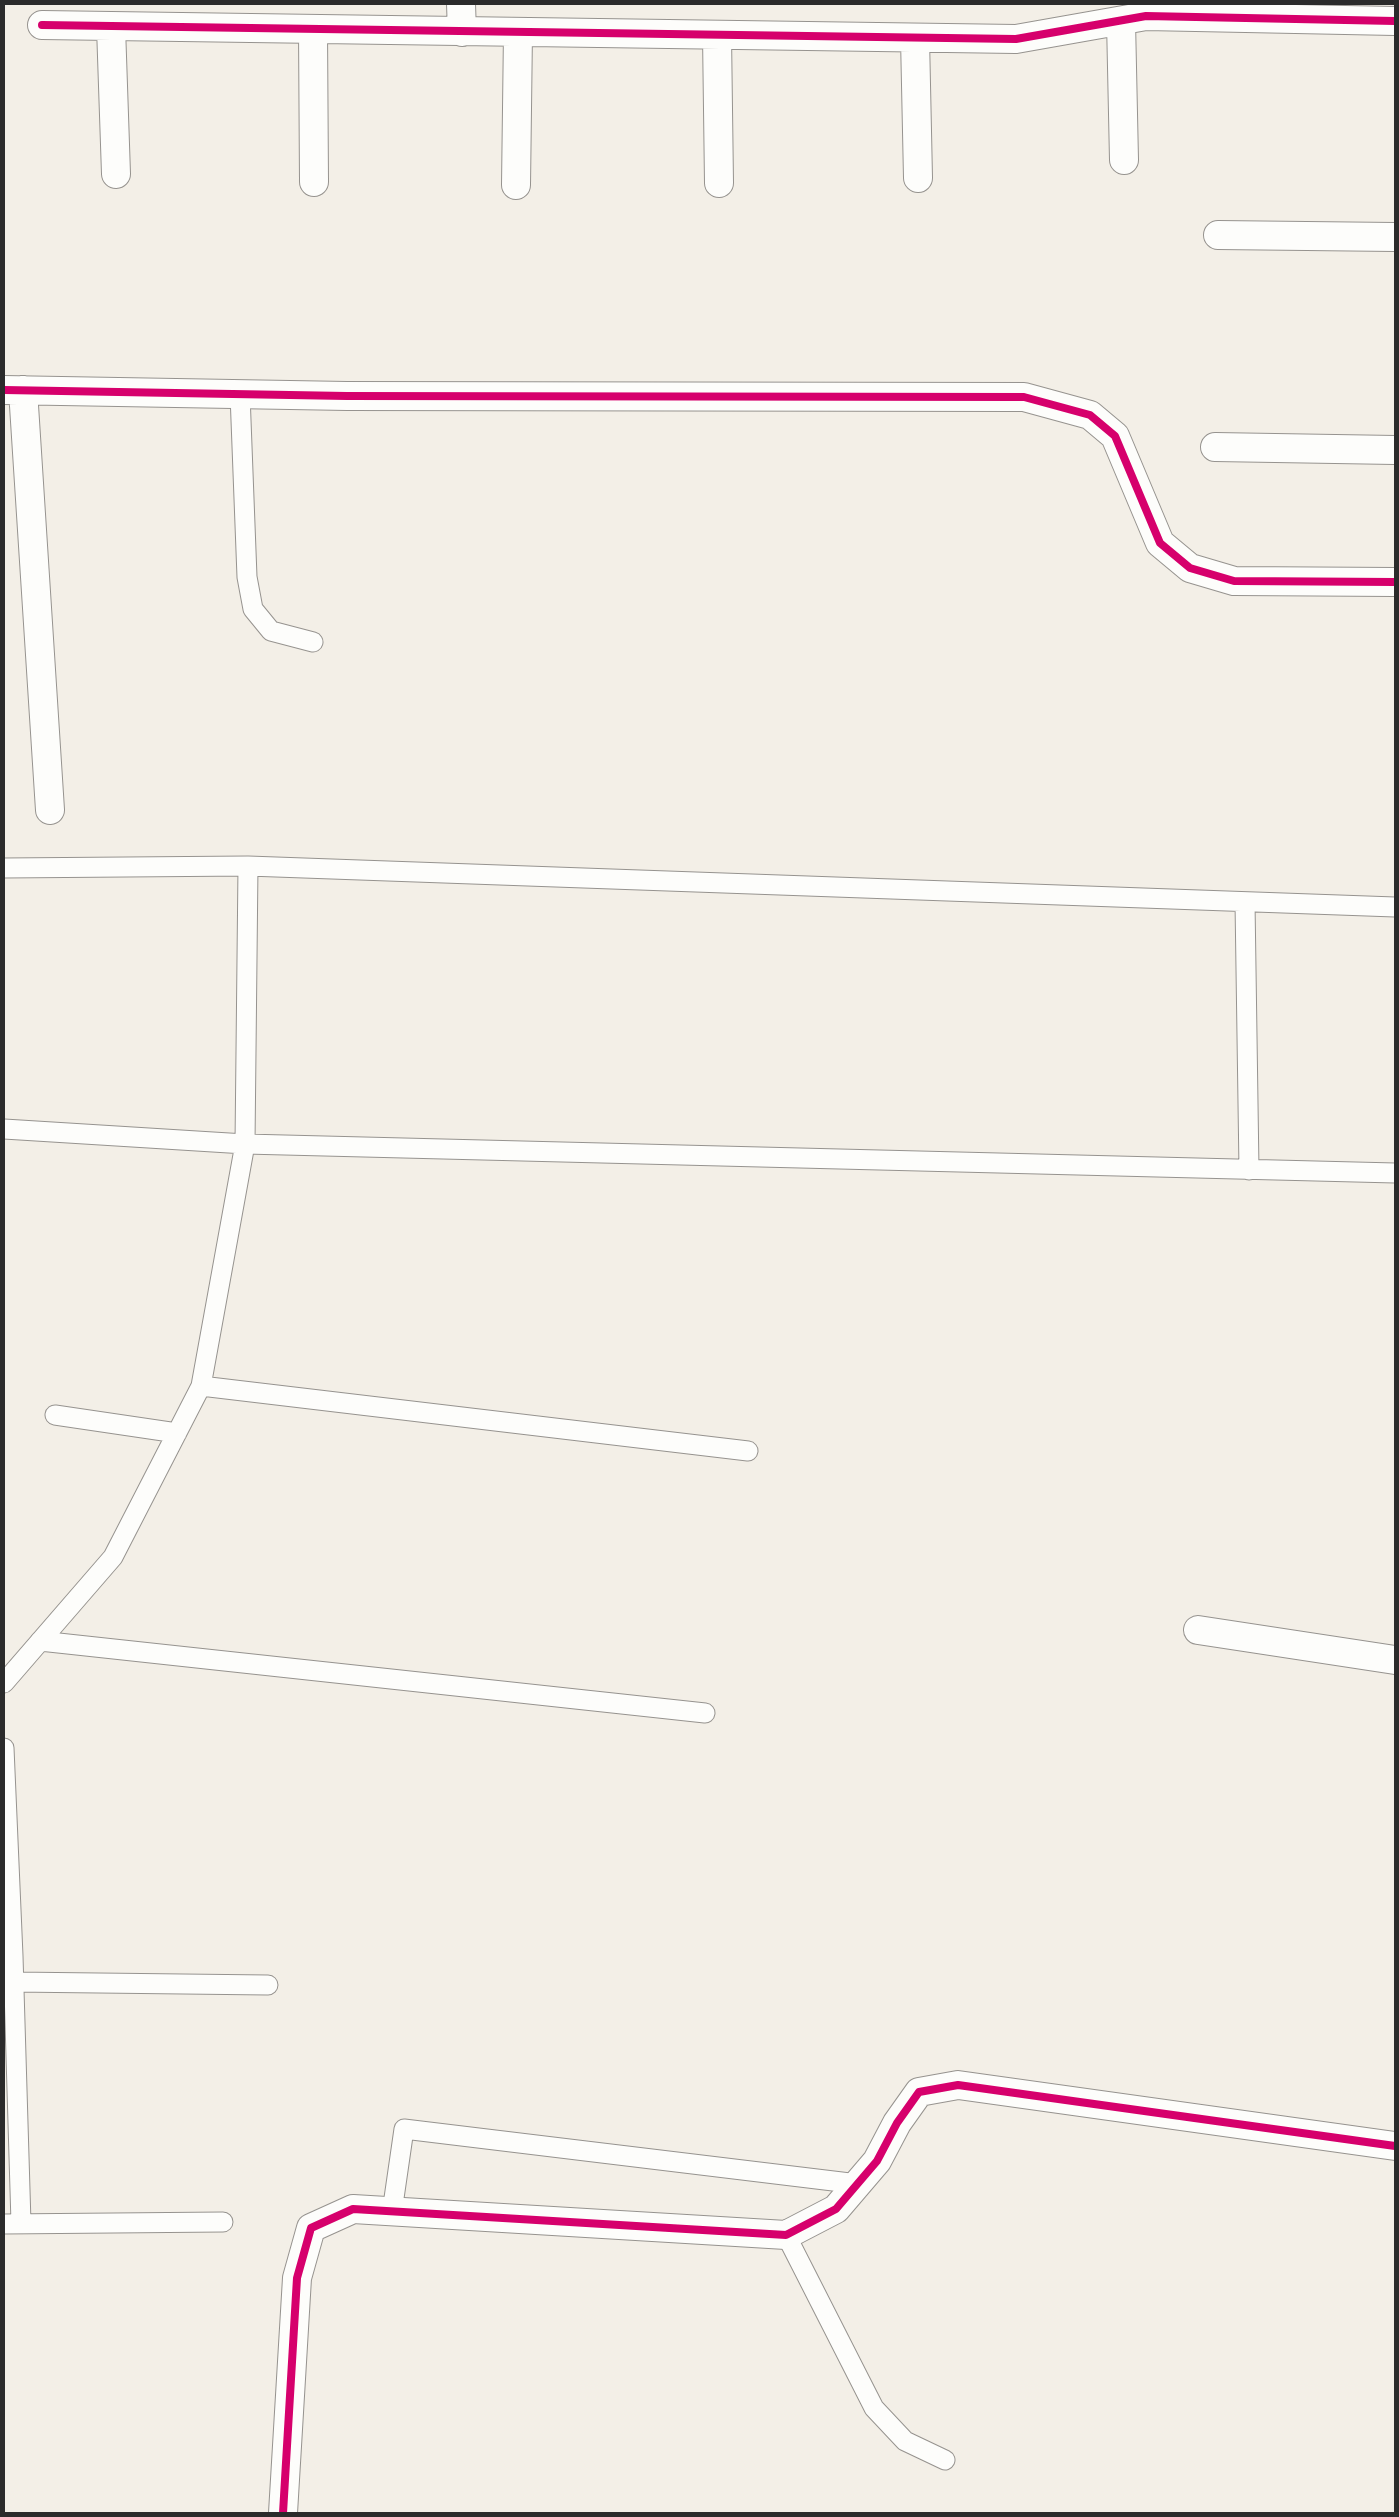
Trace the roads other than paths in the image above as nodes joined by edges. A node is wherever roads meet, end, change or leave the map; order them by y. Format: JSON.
{"nodes":[{"id":1,"x":461,"y":4,"type":"edge"},
{"id":2,"x":1121,"y":21,"type":"junction"},
{"id":3,"x":1395,"y":21,"type":"edge"},
{"id":4,"x":42,"y":25,"type":"dead end"},
{"id":5,"x":111,"y":27,"type":"junction"},
{"id":6,"x":313,"y":30,"type":"junction"},
{"id":7,"x":462,"y":32,"type":"junction"},
{"id":8,"x":518,"y":32,"type":"junction"},
{"id":9,"x":717,"y":35,"type":"junction"},
{"id":10,"x":915,"y":38,"type":"junction"},
{"id":11,"x":1124,"y":160,"type":"dead end"},
{"id":12,"x":116,"y":174,"type":"dead end"},
{"id":13,"x":918,"y":178,"type":"dead end"},
{"id":14,"x":314,"y":182,"type":"dead end"},
{"id":15,"x":719,"y":182,"type":"dead end"},
{"id":16,"x":516,"y":184,"type":"dead end"},
{"id":17,"x":1218,"y":235,"type":"dead end"},
{"id":18,"x":1395,"y":237,"type":"edge"},
{"id":19,"x":13,"y":390,"type":"edge"},
{"id":20,"x":240,"y":394,"type":"junction"},
{"id":21,"x":1215,"y":447,"type":"dead end"},
{"id":22,"x":1395,"y":450,"type":"edge"},
{"id":23,"x":1395,"y":582,"type":"edge"},
{"id":24,"x":314,"y":642,"type":"dead end"},
{"id":25,"x":50,"y":810,"type":"dead end"},
{"id":26,"x":248,"y":866,"type":"junction"},
{"id":27,"x":4,"y":868,"type":"edge"},
{"id":28,"x":1245,"y":902,"type":"junction"},
{"id":29,"x":1395,"y":907,"type":"edge"},
{"id":30,"x":4,"y":1129,"type":"edge"},
{"id":31,"x":245,"y":1144,"type":"junction"},
{"id":32,"x":1249,"y":1170,"type":"junction"},
{"id":33,"x":1395,"y":1174,"type":"edge"},
{"id":34,"x":201,"y":1386,"type":"junction"},
{"id":35,"x":55,"y":1415,"type":"dead end"},
{"id":36,"x":177,"y":1433,"type":"junction"},
{"id":37,"x":748,"y":1451,"type":"dead end"},
{"id":38,"x":1198,"y":1630,"type":"dead end"},
{"id":39,"x":40,"y":1641,"type":"junction"},
{"id":40,"x":1395,"y":1660,"type":"edge"},
{"id":41,"x":4,"y":1683,"type":"edge"},
{"id":42,"x":705,"y":1713,"type":"dead end"},
{"id":43,"x":4,"y":1748,"type":"edge"},
{"id":44,"x":9,"y":1956,"type":"edge"},
{"id":45,"x":14,"y":1982,"type":"junction"},
{"id":46,"x":268,"y":1985,"type":"dead end"},
{"id":47,"x":1395,"y":2146,"type":"edge"},
{"id":48,"x":858,"y":2184,"type":"junction"},
{"id":49,"x":392,"y":2212,"type":"junction"},
{"id":50,"x":223,"y":2222,"type":"dead end"},
{"id":51,"x":12,"y":2224,"type":"edge"},
{"id":52,"x":786,"y":2234,"type":"junction"},
{"id":53,"x":945,"y":2460,"type":"dead end"},
{"id":54,"x":283,"y":2513,"type":"edge"}],
"edges":[{"from":1,"to":7,"type":"street"},
{"from":2,"to":3,"type":"street"},
{"from":2,"to":10,"type":"street"},
{"from":2,"to":11,"type":"street"},
{"from":4,"to":5,"type":"street"},
{"from":5,"to":6,"type":"street"},
{"from":5,"to":12,"type":"street"},
{"from":6,"to":7,"type":"street"},
{"from":6,"to":14,"type":"street"},
{"from":7,"to":8,"type":"street"},
{"from":8,"to":9,"type":"street"},
{"from":8,"to":16,"type":"street"},
{"from":9,"to":10,"type":"street"},
{"from":9,"to":15,"type":"street"},
{"from":10,"to":13,"type":"street"},
{"from":17,"to":18,"type":"street"},
{"from":19,"to":20,"type":"street"},
{"from":19,"to":25,"type":"street"},
{"from":20,"to":23,"type":"street"},
{"from":20,"to":24,"type":"lane"},
{"from":21,"to":22,"type":"street"},
{"from":26,"to":27,"type":"lane"},
{"from":26,"to":28,"type":"lane"},
{"from":26,"to":31,"type":"lane"},
{"from":28,"to":29,"type":"lane"},
{"from":28,"to":32,"type":"lane"},
{"from":30,"to":31,"type":"lane"},
{"from":31,"to":32,"type":"lane"},
{"from":31,"to":34,"type":"lane"},
{"from":32,"to":33,"type":"lane"},
{"from":34,"to":36,"type":"lane"},
{"from":34,"to":37,"type":"lane"},
{"from":35,"to":36,"type":"lane"},
{"from":36,"to":39,"type":"lane"},
{"from":38,"to":40,"type":"street"},
{"from":39,"to":41,"type":"lane"},
{"from":39,"to":42,"type":"lane"},
{"from":43,"to":44,"type":"lane"},
{"from":44,"to":45,"type":"lane"},
{"from":45,"to":46,"type":"lane"},
{"from":45,"to":51,"type":"lane"},
{"from":47,"to":48,"type":"street"},
{"from":48,"to":49,"type":"lane"},
{"from":48,"to":52,"type":"street"},
{"from":49,"to":52,"type":"street"},
{"from":49,"to":54,"type":"street"},
{"from":50,"to":51,"type":"lane"},
{"from":52,"to":53,"type":"lane"}]}
